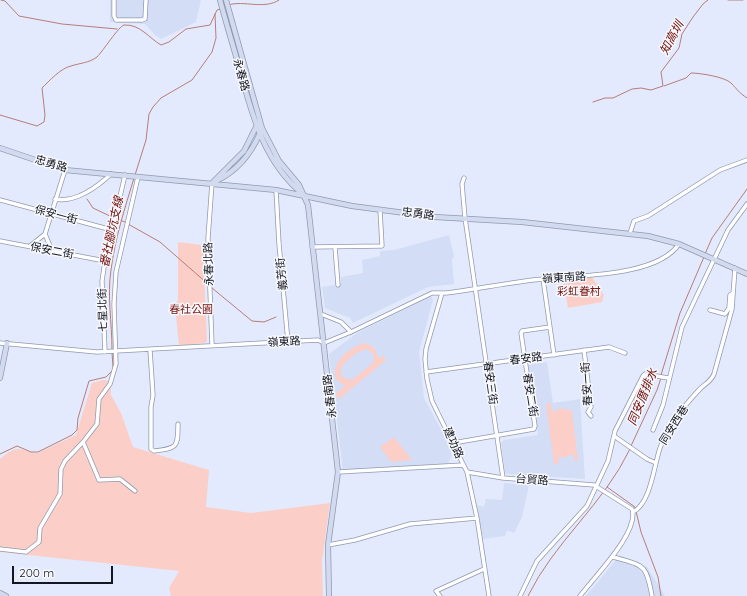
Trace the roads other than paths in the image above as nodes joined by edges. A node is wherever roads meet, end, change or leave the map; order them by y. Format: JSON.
{"nodes":[{"id":1,"x":114,"y":0,"type":"edge"},
{"id":2,"x":146,"y":0,"type":"edge"},
{"id":3,"x":220,"y":0,"type":"edge"},
{"id":4,"x":226,"y":0,"type":"edge"},
{"id":5,"x":260,"y":120,"type":"junction"},
{"id":6,"x":256,"y":127,"type":"junction"},
{"id":7,"x":262,"y":128,"type":"junction"},
{"id":8,"x":260,"y":134,"type":"junction"},
{"id":9,"x":0,"y":148,"type":"edge"},
{"id":10,"x":747,"y":160,"type":"edge"},
{"id":11,"x":65,"y":170,"type":"junction"},
{"id":12,"x":112,"y":174,"type":"junction"},
{"id":13,"x":127,"y":175,"type":"junction"},
{"id":14,"x":137,"y":176,"type":"junction"},
{"id":15,"x":464,"y":178,"type":"dead end"},
{"id":16,"x":212,"y":183,"type":"junction"},
{"id":17,"x":276,"y":190,"type":"junction"},
{"id":18,"x":305,"y":196,"type":"junction"},
{"id":19,"x":55,"y":199,"type":"junction"},
{"id":20,"x":0,"y":200,"type":"edge"},
{"id":21,"x":747,"y":204,"type":"edge"},
{"id":22,"x":380,"y":210,"type":"junction"},
{"id":23,"x":51,"y":214,"type":"junction"},
{"id":24,"x":465,"y":218,"type":"junction"},
{"id":25,"x":112,"y":230,"type":"junction"},
{"id":26,"x":630,"y":233,"type":"junction"},
{"id":27,"x":45,"y":234,"type":"junction"},
{"id":28,"x":0,"y":241,"type":"edge"},
{"id":29,"x":679,"y":244,"type":"junction"},
{"id":30,"x":30,"y":246,"type":"junction"},
{"id":31,"x":312,"y":247,"type":"junction"},
{"id":32,"x":336,"y":247,"type":"junction"},
{"id":33,"x":52,"y":251,"type":"junction"},
{"id":34,"x":713,"y":258,"type":"junction"},
{"id":35,"x":105,"y":261,"type":"junction"},
{"id":36,"x":735,"y":268,"type":"junction"},
{"id":37,"x":747,"y":274,"type":"edge"},
{"id":38,"x":543,"y":279,"type":"junction"},
{"id":39,"x":338,"y":285,"type":"dead end"},
{"id":40,"x":477,"y":289,"type":"junction"},
{"id":41,"x":442,"y":293,"type":"junction"},
{"id":42,"x":733,"y":293,"type":"junction"},
{"id":43,"x":710,"y":310,"type":"dead end"},
{"id":44,"x":321,"y":314,"type":"junction"},
{"id":45,"x":550,"y":327,"type":"junction"},
{"id":46,"x":351,"y":332,"type":"junction"},
{"id":47,"x":288,"y":342,"type":"junction"},
{"id":48,"x":0,"y":343,"type":"edge"},
{"id":49,"x":7,"y":343,"type":"junction"},
{"id":50,"x":324,"y":343,"type":"junction"},
{"id":51,"x":212,"y":345,"type":"junction"},
{"id":52,"x":150,"y":350,"type":"junction"},
{"id":53,"x":584,"y":350,"type":"junction"},
{"id":54,"x":115,"y":351,"type":"junction"},
{"id":55,"x":106,"y":352,"type":"junction"},
{"id":56,"x":625,"y":353,"type":"dead end"},
{"id":57,"x":554,"y":355,"type":"junction"},
{"id":58,"x":525,"y":359,"type":"junction"},
{"id":59,"x":487,"y":364,"type":"junction"},
{"id":60,"x":426,"y":372,"type":"junction"},
{"id":61,"x":0,"y":378,"type":"edge"},
{"id":62,"x":667,"y":378,"type":"junction"},
{"id":63,"x":591,"y":416,"type":"dead end"},
{"id":64,"x":178,"y":424,"type":"dead end"},
{"id":65,"x":652,"y":430,"type":"dead end"},
{"id":66,"x":497,"y":435,"type":"junction"},
{"id":67,"x":613,"y":435,"type":"junction"},
{"id":68,"x":83,"y":442,"type":"junction"},
{"id":69,"x":453,"y":443,"type":"junction"},
{"id":70,"x":656,"y":463,"type":"junction"},
{"id":71,"x":463,"y":465,"type":"junction"},
{"id":72,"x":338,"y":472,"type":"junction"},
{"id":73,"x":467,"y":472,"type":"junction"},
{"id":74,"x":502,"y":478,"type":"junction"},
{"id":75,"x":597,"y":486,"type":"junction"},
{"id":76,"x":134,"y":491,"type":"dead end"},
{"id":77,"x":633,"y":512,"type":"junction"},
{"id":78,"x":477,"y":518,"type":"junction"},
{"id":79,"x":328,"y":545,"type":"junction"},
{"id":80,"x":0,"y":549,"type":"edge"},
{"id":81,"x":613,"y":557,"type":"junction"},
{"id":82,"x":484,"y":569,"type":"junction"},
{"id":83,"x":0,"y":594,"type":"edge"},
{"id":84,"x":6,"y":596,"type":"edge"},
{"id":85,"x":329,"y":596,"type":"edge"},
{"id":86,"x":440,"y":596,"type":"edge"},
{"id":87,"x":489,"y":596,"type":"edge"},
{"id":88,"x":520,"y":596,"type":"edge"},
{"id":89,"x":580,"y":596,"type":"edge"},
{"id":90,"x":652,"y":596,"type":"edge"}],
"edges":[{"from":1,"to":2,"type":"street"},
{"from":3,"to":6,"type":"street","name":"永春路"},
{"from":4,"to":5,"type":"street","name":"永春路"},
{"from":5,"to":6,"type":"street"},
{"from":5,"to":7,"type":"street","name":"永春路"},
{"from":6,"to":8,"type":"street","name":"永春路"},
{"from":6,"to":16,"type":"street"},
{"from":7,"to":8,"type":"street"},
{"from":7,"to":18,"type":"street","name":"永春南路"},
{"from":8,"to":16,"type":"street"},
{"from":8,"to":18,"type":"street"},
{"from":9,"to":11,"type":"street","name":"忠勇路"},
{"from":10,"to":26,"type":"street"},
{"from":11,"to":12,"type":"street","name":"忠勇路"},
{"from":11,"to":19,"type":"street"},
{"from":12,"to":13,"type":"street","name":"忠勇路"},
{"from":12,"to":19,"type":"street"},
{"from":13,"to":14,"type":"street","name":"忠勇路"},
{"from":13,"to":25,"type":"street","name":"七星北街"},
{"from":14,"to":16,"type":"street","name":"忠勇路"},
{"from":14,"to":54,"type":"street"},
{"from":15,"to":24,"type":"street"},
{"from":16,"to":17,"type":"street","name":"忠勇路"},
{"from":16,"to":51,"type":"street","name":"永春北路"},
{"from":17,"to":18,"type":"street","name":"忠勇路"},
{"from":17,"to":47,"type":"street","name":"義芳街"},
{"from":18,"to":22,"type":"street","name":"忠勇路"},
{"from":18,"to":31,"type":"street","name":"永春南路"},
{"from":19,"to":23,"type":"street"},
{"from":20,"to":23,"type":"street","name":"保安一街"},
{"from":21,"to":34,"type":"street"},
{"from":22,"to":24,"type":"street","name":"忠勇路"},
{"from":22,"to":32,"type":"street"},
{"from":23,"to":25,"type":"street","name":"保安一街"},
{"from":23,"to":27,"type":"street"},
{"from":24,"to":26,"type":"street","name":"忠勇路"},
{"from":24,"to":40,"type":"street"},
{"from":25,"to":35,"type":"street","name":"七星北街"},
{"from":26,"to":29,"type":"street","name":"忠勇路"},
{"from":27,"to":30,"type":"street"},
{"from":27,"to":33,"type":"street"},
{"from":28,"to":30,"type":"street","name":"保安二街"},
{"from":29,"to":34,"type":"street","name":"忠勇路"},
{"from":29,"to":38,"type":"street","name":"嶺東南路"},
{"from":30,"to":33,"type":"street","name":"保安二街"},
{"from":31,"to":32,"type":"street"},
{"from":31,"to":44,"type":"street","name":"永春南路"},
{"from":32,"to":39,"type":"street"},
{"from":33,"to":35,"type":"street","name":"保安二街"},
{"from":34,"to":36,"type":"street"},
{"from":34,"to":62,"type":"street"},
{"from":35,"to":55,"type":"street","name":"七星北街"},
{"from":36,"to":37,"type":"street"},
{"from":36,"to":42,"type":"street","name":"同安西巷"},
{"from":38,"to":40,"type":"street","name":"嶺東南路"},
{"from":38,"to":45,"type":"street"},
{"from":40,"to":41,"type":"street","name":"嶺東南路"},
{"from":40,"to":59,"type":"street","name":"春安三街"},
{"from":41,"to":46,"type":"street","name":"嶺東路"},
{"from":41,"to":60,"type":"street","name":"建功路"},
{"from":42,"to":43,"type":"street"},
{"from":42,"to":70,"type":"street","name":"同安西巷"},
{"from":44,"to":46,"type":"street"},
{"from":44,"to":50,"type":"street","name":"永春南路"},
{"from":45,"to":57,"type":"street"},
{"from":45,"to":58,"type":"street","name":"春安二街"},
{"from":46,"to":50,"type":"street","name":"嶺東路"},
{"from":47,"to":50,"type":"street","name":"嶺東路"},
{"from":47,"to":51,"type":"street","name":"嶺東路"},
{"from":48,"to":49,"type":"street"},
{"from":49,"to":55,"type":"street"},
{"from":49,"to":61,"type":"street"},
{"from":50,"to":72,"type":"street","name":"永春南路"},
{"from":51,"to":52,"type":"street","name":"嶺東路"},
{"from":52,"to":54,"type":"street","name":"嶺東路"},
{"from":52,"to":64,"type":"street"},
{"from":53,"to":56,"type":"street","name":"春安路"},
{"from":53,"to":57,"type":"street","name":"春安路"},
{"from":53,"to":63,"type":"street","name":"春安一街"},
{"from":54,"to":55,"type":"street","name":"嶺東路"},
{"from":54,"to":68,"type":"street"},
{"from":57,"to":58,"type":"street","name":"春安路"},
{"from":58,"to":59,"type":"street","name":"春安路"},
{"from":58,"to":66,"type":"street","name":"春安二街"},
{"from":59,"to":60,"type":"street","name":"春安路"},
{"from":59,"to":66,"type":"street","name":"春安三街"},
{"from":60,"to":69,"type":"street","name":"建功路"},
{"from":62,"to":65,"type":"street"},
{"from":62,"to":67,"type":"street"},
{"from":66,"to":69,"type":"street","name":"春安二街"},
{"from":66,"to":74,"type":"street","name":"春安三街"},
{"from":67,"to":70,"type":"street"},
{"from":67,"to":75,"type":"street"},
{"from":68,"to":76,"type":"street"},
{"from":68,"to":80,"type":"street"},
{"from":69,"to":71,"type":"street","name":"建功路"},
{"from":70,"to":77,"type":"street","name":"同安西巷"},
{"from":71,"to":72,"type":"street"},
{"from":71,"to":73,"type":"street","name":"建功路"},
{"from":72,"to":79,"type":"street","name":"永春南路"},
{"from":73,"to":74,"type":"street","name":"台貿路"},
{"from":73,"to":78,"type":"street","name":"建功路"},
{"from":74,"to":75,"type":"street","name":"台貿路"},
{"from":75,"to":77,"type":"street"},
{"from":75,"to":88,"type":"street"},
{"from":77,"to":81,"type":"street","name":"同安西巷"},
{"from":78,"to":79,"type":"street"},
{"from":78,"to":82,"type":"street","name":"建功路"},
{"from":79,"to":85,"type":"street","name":"永春南路"},
{"from":81,"to":89,"type":"street","name":"同安西巷"},
{"from":81,"to":90,"type":"street"},
{"from":82,"to":86,"type":"street"},
{"from":82,"to":87,"type":"street","name":"建功路"},
{"from":83,"to":84,"type":"street"}]}
